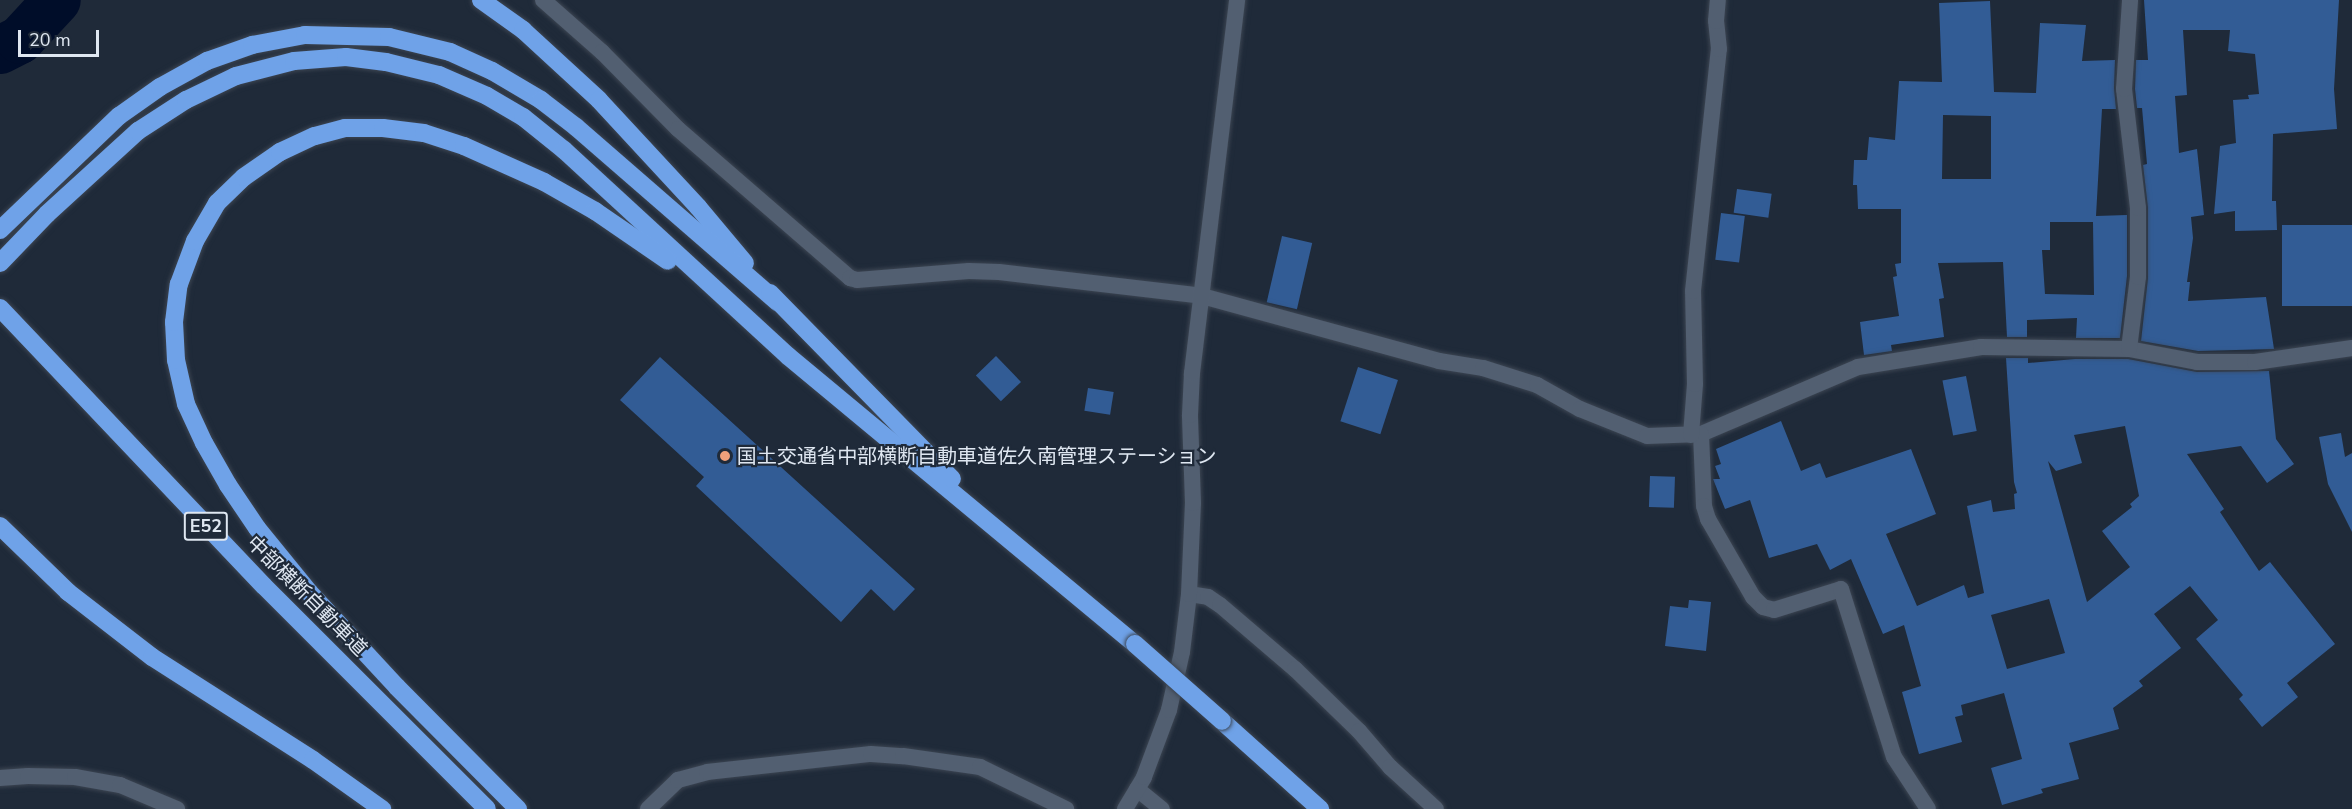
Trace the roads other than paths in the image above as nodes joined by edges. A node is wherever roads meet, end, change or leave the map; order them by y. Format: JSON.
{"nodes":[{"id":1,"x":481,"y":0,"type":"edge"},
{"id":2,"x":543,"y":0,"type":"edge"},
{"id":3,"x":1237,"y":0,"type":"edge"},
{"id":4,"x":1718,"y":0,"type":"edge"},
{"id":5,"x":2130,"y":0,"type":"edge"},
{"id":6,"x":0,"y":230,"type":"edge"},
{"id":7,"x":0,"y":263,"type":"edge"},
{"id":8,"x":1202,"y":296,"type":"junction"},
{"id":9,"x":777,"y":302,"type":"junction"},
{"id":10,"x":0,"y":308,"type":"edge"},
{"id":11,"x":749,"y":322,"type":"junction"},
{"id":12,"x":2352,"y":348,"type":"edge"},
{"id":13,"x":2129,"y":349,"type":"junction"},
{"id":14,"x":1696,"y":435,"type":"junction"},
{"id":15,"x":0,"y":526,"type":"edge"},
{"id":16,"x":1028,"y":553,"type":"junction"},
{"id":17,"x":1189,"y":594,"type":"junction"},
{"id":18,"x":0,"y":778,"type":"edge"},
{"id":19,"x":1137,"y":789,"type":"junction"},
{"id":20,"x":177,"y":809,"type":"edge"},
{"id":21,"x":382,"y":809,"type":"edge"},
{"id":22,"x":487,"y":809,"type":"edge"},
{"id":23,"x":518,"y":809,"type":"edge"},
{"id":24,"x":648,"y":809,"type":"edge"},
{"id":25,"x":1066,"y":809,"type":"edge"},
{"id":26,"x":1125,"y":809,"type":"edge"},
{"id":27,"x":1162,"y":809,"type":"edge"},
{"id":28,"x":1320,"y":809,"type":"edge"},
{"id":29,"x":1436,"y":809,"type":"edge"},
{"id":30,"x":1928,"y":809,"type":"edge"}],
"edges":[{"from":1,"to":9,"type":"highway"},
{"from":2,"to":8,"type":"street"},
{"from":3,"to":8,"type":"street"},
{"from":4,"to":14,"type":"street"},
{"from":5,"to":13,"type":"street"},
{"from":6,"to":9,"type":"highway"},
{"from":7,"to":11,"type":"highway"},
{"from":8,"to":14,"type":"street"},
{"from":8,"to":17,"type":"street"},
{"from":9,"to":16,"type":"highway"},
{"from":10,"to":22,"type":"highway","name":"中部横断自動車道","number":"E52"},
{"from":11,"to":16,"type":"highway"},
{"from":11,"to":23,"type":"highway"},
{"from":12,"to":13,"type":"street"},
{"from":13,"to":14,"type":"street"},
{"from":14,"to":30,"type":"street"},
{"from":15,"to":21,"type":"highway"},
{"from":16,"to":28,"type":"highway","bridge":true},
{"from":17,"to":19,"type":"street"},
{"from":17,"to":29,"type":"street"},
{"from":18,"to":20,"type":"street"},
{"from":19,"to":26,"type":"street"},
{"from":19,"to":27,"type":"street"},
{"from":24,"to":25,"type":"street"}]}
